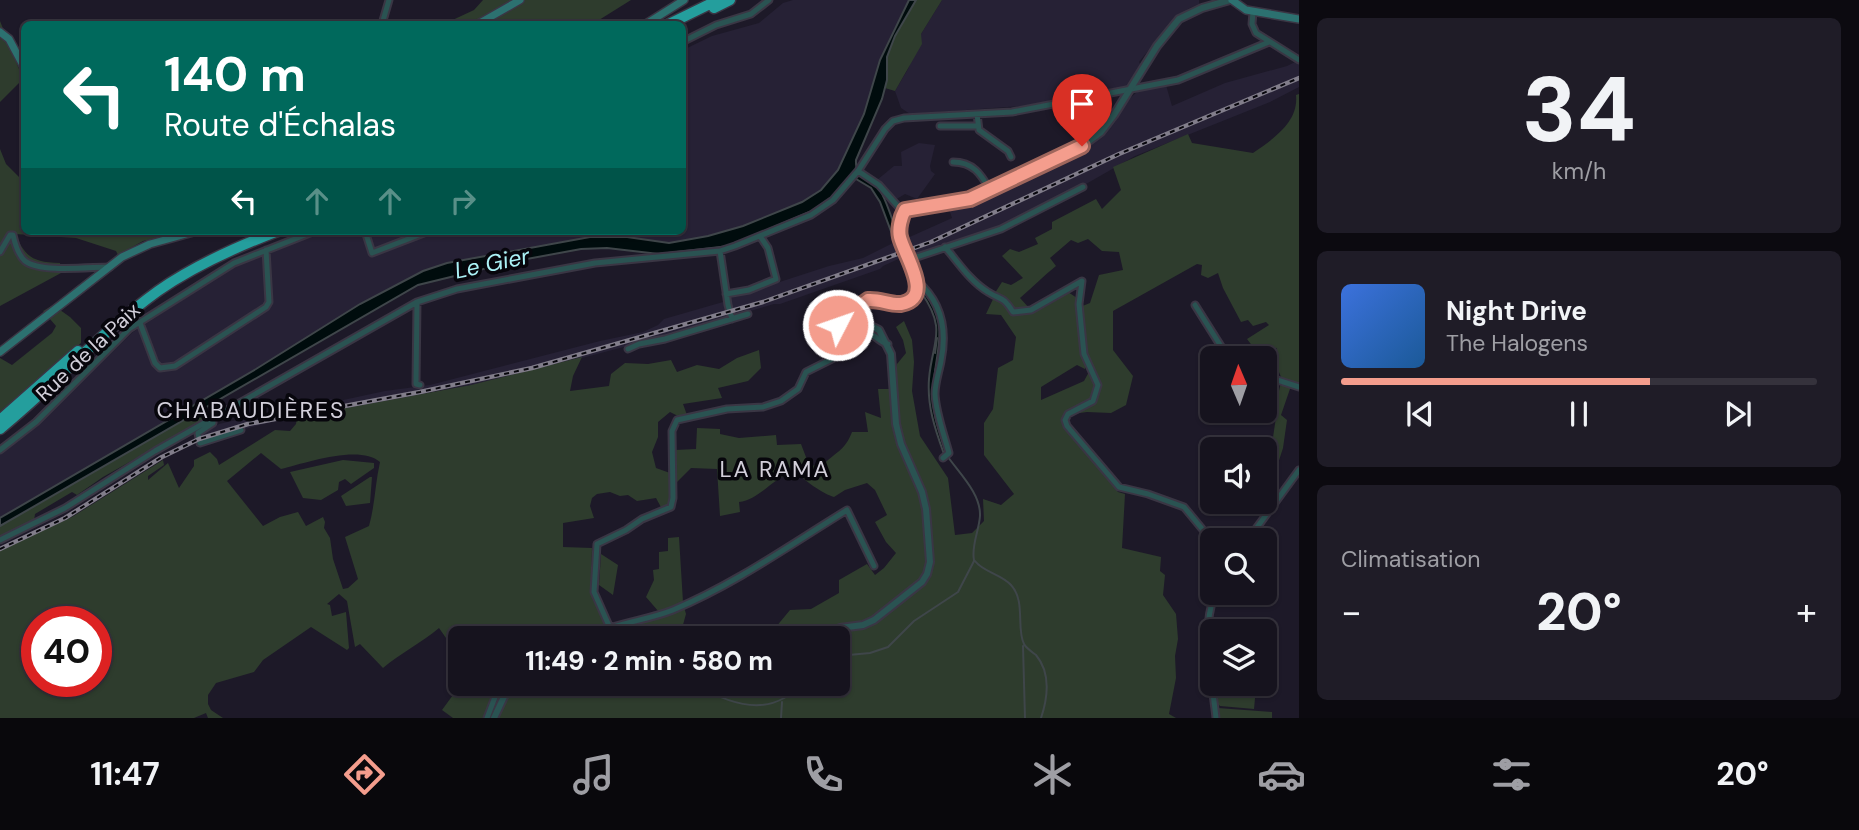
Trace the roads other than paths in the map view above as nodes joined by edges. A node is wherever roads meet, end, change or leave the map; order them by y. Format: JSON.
{"nodes":[{"id":1,"x":389,"y":0,"type":"edge"},
{"id":2,"x":520,"y":0,"type":"edge"},
{"id":3,"x":684,"y":0,"type":"edge"},
{"id":4,"x":718,"y":0,"type":"edge"},
{"id":5,"x":730,"y":0,"type":"edge"},
{"id":6,"x":1231,"y":0,"type":"edge"},
{"id":7,"x":767,"y":1,"type":"edge"},
{"id":8,"x":1254,"y":12,"type":"junction"},
{"id":9,"x":1299,"y":19,"type":"edge"},
{"id":10,"x":383,"y":21,"type":"edge"},
{"id":11,"x":483,"y":21,"type":"edge"},
{"id":12,"x":651,"y":21,"type":"edge"},
{"id":13,"x":675,"y":21,"type":"edge"},
{"id":14,"x":686,"y":22,"type":"edge"},
{"id":15,"x":0,"y":32,"type":"edge"},
{"id":16,"x":686,"y":40,"type":"edge"},
{"id":17,"x":1269,"y":42,"type":"junction"},
{"id":18,"x":1299,"y":60,"type":"edge"},
{"id":19,"x":21,"y":61,"type":"edge"},
{"id":20,"x":1129,"y":89,"type":"junction"},
{"id":21,"x":977,"y":114,"type":"junction"},
{"id":22,"x":940,"y":126,"type":"dead end"},
{"id":23,"x":977,"y":126,"type":"junction"},
{"id":24,"x":1011,"y":157,"type":"dead end"},
{"id":25,"x":953,"y":162,"type":"dead end"},
{"id":26,"x":858,"y":171,"type":"junction"},
{"id":27,"x":1083,"y":187,"type":"dead end"},
{"id":28,"x":990,"y":190,"type":"junction"},
{"id":29,"x":903,"y":212,"type":"junction"},
{"id":30,"x":183,"y":235,"type":"edge"},
{"id":31,"x":252,"y":235,"type":"edge"},
{"id":32,"x":269,"y":235,"type":"edge"},
{"id":33,"x":305,"y":235,"type":"edge"},
{"id":34,"x":366,"y":235,"type":"edge"},
{"id":35,"x":419,"y":235,"type":"edge"},
{"id":36,"x":760,"y":236,"type":"junction"},
{"id":37,"x":945,"y":247,"type":"junction"},
{"id":38,"x":266,"y":250,"type":"junction"},
{"id":39,"x":720,"y":251,"type":"junction"},
{"id":40,"x":0,"y":252,"type":"edge"},
{"id":41,"x":908,"y":260,"type":"junction"},
{"id":42,"x":110,"y":267,"type":"junction"},
{"id":43,"x":918,"y":281,"type":"junction"},
{"id":44,"x":726,"y":294,"type":"junction"},
{"id":45,"x":417,"y":302,"type":"junction"},
{"id":46,"x":1195,"y":305,"type":"dead end"},
{"id":47,"x":748,"y":314,"type":"dead end"},
{"id":48,"x":732,"y":319,"type":"junction"},
{"id":49,"x":140,"y":323,"type":"junction"},
{"id":50,"x":888,"y":344,"type":"junction"},
{"id":51,"x":1221,"y":346,"type":"edge"},
{"id":52,"x":628,"y":349,"type":"dead end"},
{"id":53,"x":0,"y":352,"type":"edge"},
{"id":54,"x":1278,"y":380,"type":"edge"},
{"id":55,"x":420,"y":385,"type":"dead end"},
{"id":56,"x":1299,"y":387,"type":"edge"},
{"id":57,"x":213,"y":418,"type":"junction"},
{"id":58,"x":0,"y":420,"type":"edge"},
{"id":59,"x":0,"y":429,"type":"edge"},
{"id":60,"x":241,"y":430,"type":"dead end"},
{"id":61,"x":0,"y":450,"type":"edge"},
{"id":62,"x":943,"y":458,"type":"dead end"},
{"id":63,"x":1299,"y":470,"type":"edge"},
{"id":64,"x":1201,"y":528,"type":"edge"},
{"id":65,"x":1257,"y":528,"type":"edge"},
{"id":66,"x":0,"y":540,"type":"edge"},
{"id":67,"x":874,"y":566,"type":"dead end"},
{"id":68,"x":609,"y":626,"type":"edge"},
{"id":69,"x":617,"y":626,"type":"edge"},
{"id":70,"x":850,"y":627,"type":"edge"},
{"id":71,"x":495,"y":696,"type":"edge"},
{"id":72,"x":503,"y":696,"type":"edge"},
{"id":73,"x":1214,"y":696,"type":"edge"},
{"id":74,"x":487,"y":718,"type":"edge"},
{"id":75,"x":494,"y":718,"type":"edge"},
{"id":76,"x":1216,"y":718,"type":"edge"}],
"edges":[{"from":1,"to":10,"type":"street"},
{"from":2,"to":11,"type":"main road"},
{"from":3,"to":12,"type":"main road"},
{"from":4,"to":13,"type":"highway"},
{"from":5,"to":14,"type":"highway"},
{"from":6,"to":8,"type":"main road"},
{"from":6,"to":20,"type":"street"},
{"from":7,"to":16,"type":"street"},
{"from":8,"to":9,"type":"main road"},
{"from":8,"to":17,"type":"street"},
{"from":15,"to":19,"type":"main road"},
{"from":17,"to":18,"type":"street"},
{"from":17,"to":20,"type":"street"},
{"from":20,"to":21,"type":"street"},
{"from":20,"to":28,"type":"street"},
{"from":21,"to":23,"type":"street"},
{"from":21,"to":26,"type":"street"},
{"from":22,"to":23,"type":"street"},
{"from":23,"to":24,"type":"street"},
{"from":25,"to":28,"type":"street"},
{"from":26,"to":29,"type":"street"},
{"from":26,"to":36,"type":"street"},
{"from":27,"to":37,"type":"street"},
{"from":28,"to":29,"type":"street"},
{"from":29,"to":41,"type":"street","bridge":true},
{"from":30,"to":42,"type":"main road"},
{"from":31,"to":58,"type":"highway"},
{"from":32,"to":59,"type":"highway"},
{"from":33,"to":38,"type":"street","name":"Rue de la Paix"},
{"from":34,"to":35,"type":"street"},
{"from":36,"to":39,"type":"street"},
{"from":36,"to":44,"type":"street"},
{"from":37,"to":41,"type":"street"},
{"from":37,"to":64,"type":"street"},
{"from":38,"to":49,"type":"street","name":"Rue de la Paix"},
{"from":38,"to":49,"type":"street"},
{"from":39,"to":44,"type":"street"},
{"from":39,"to":45,"type":"street"},
{"from":40,"to":42,"type":"street"},
{"from":41,"to":43,"type":"street"},
{"from":42,"to":53,"type":"main road"},
{"from":43,"to":50,"type":"street"},
{"from":43,"to":62,"type":"street"},
{"from":44,"to":48,"type":"street"},
{"from":45,"to":55,"type":"street"},
{"from":45,"to":57,"type":"street"},
{"from":46,"to":51,"type":"street"},
{"from":47,"to":48,"type":"street"},
{"from":48,"to":52,"type":"street"},
{"from":49,"to":61,"type":"street","name":"Rue de la Paix"},
{"from":50,"to":68,"type":"street"},
{"from":50,"to":70,"type":"street"},
{"from":54,"to":56,"type":"street"},
{"from":57,"to":60,"type":"street"},
{"from":57,"to":66,"type":"street"},
{"from":63,"to":65,"type":"street"},
{"from":67,"to":69,"type":"street"},
{"from":71,"to":74,"type":"street"},
{"from":72,"to":75,"type":"street"},
{"from":73,"to":76,"type":"street"}]}
